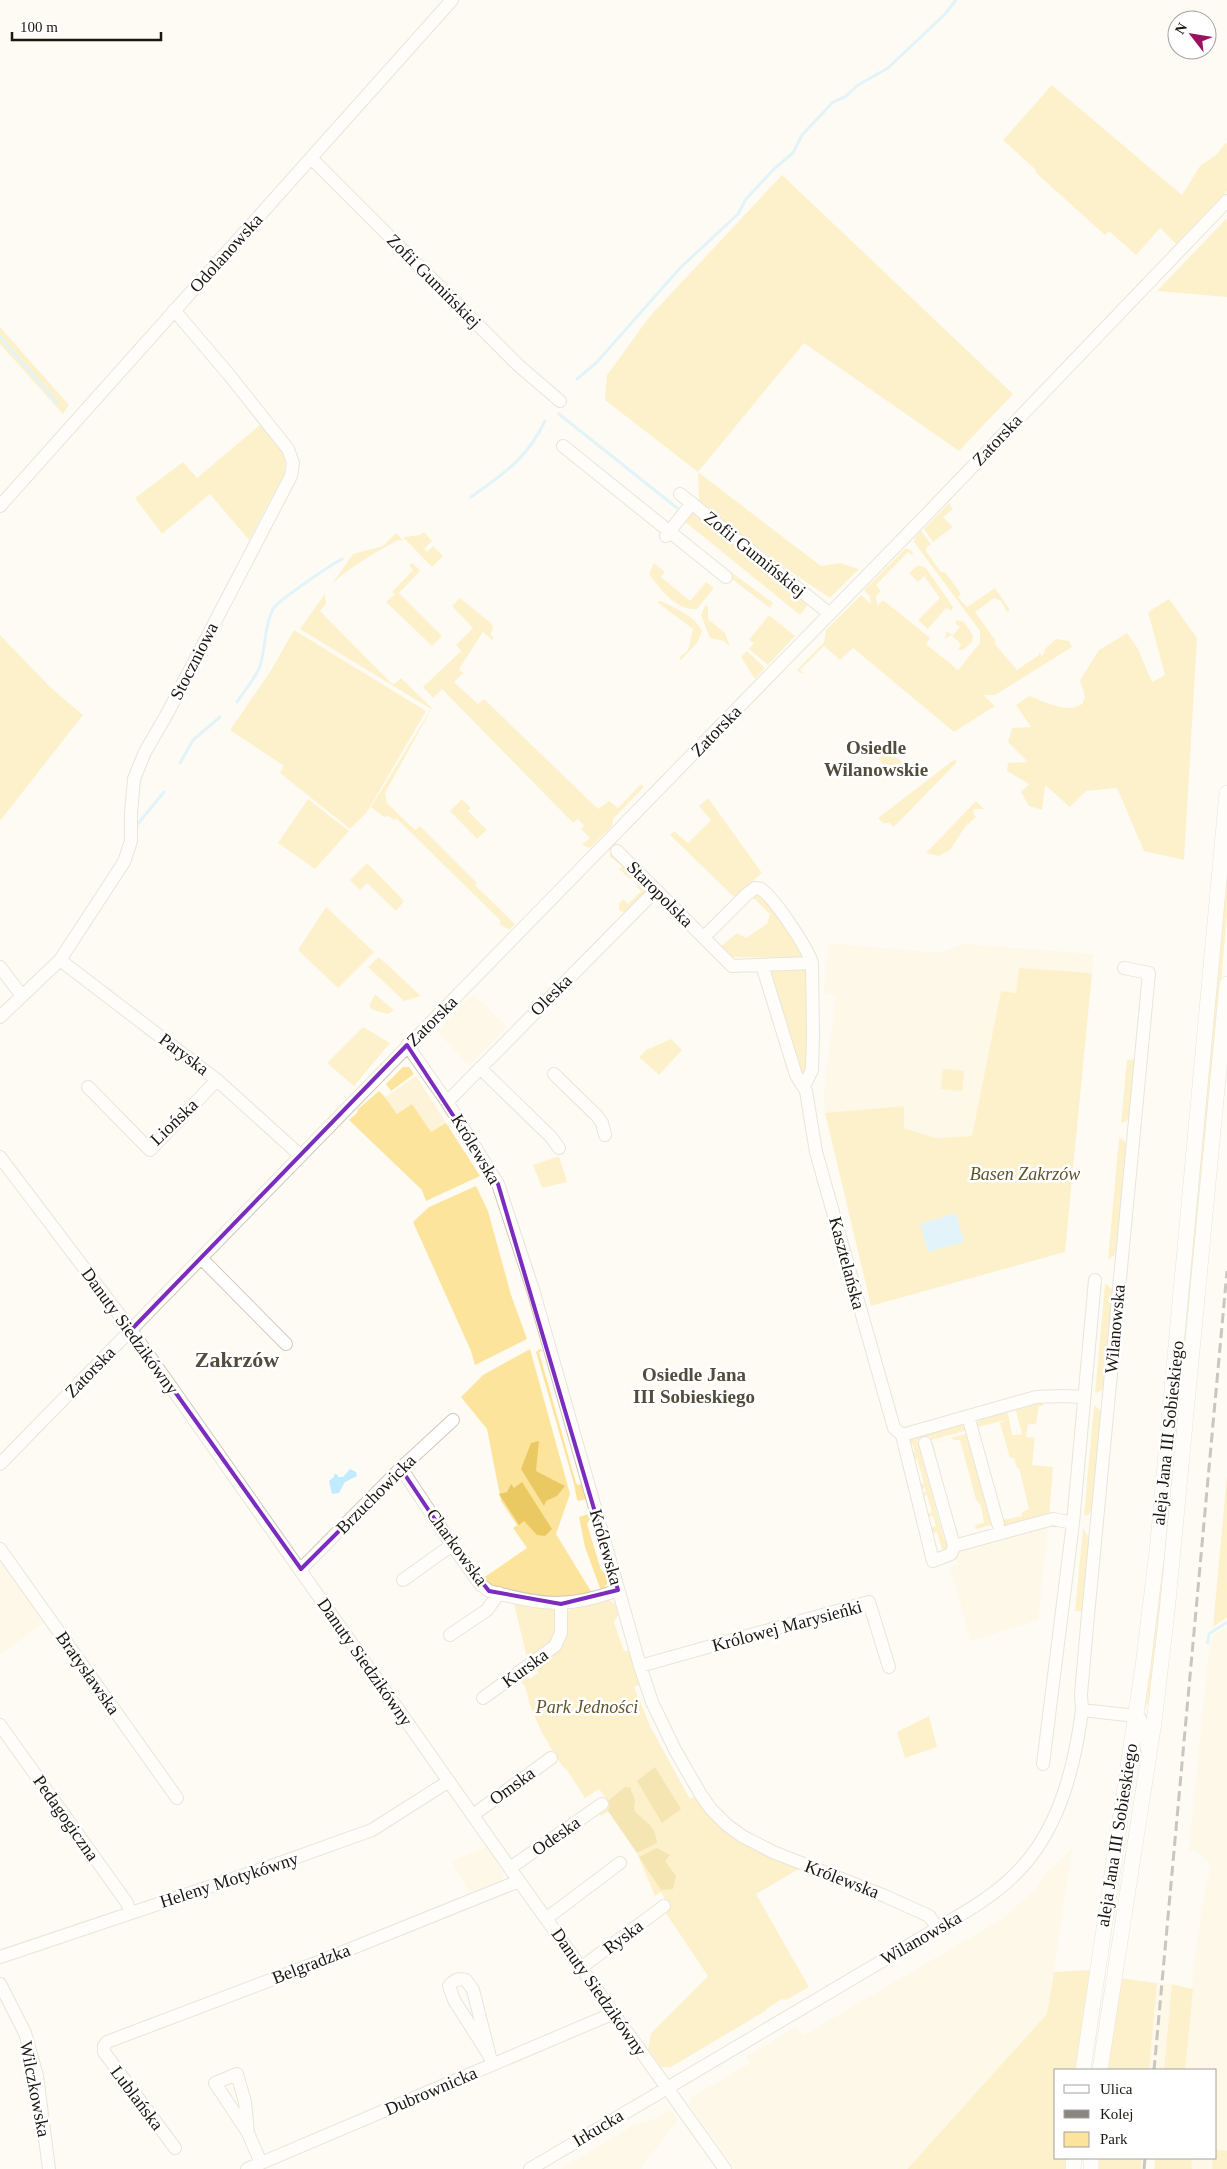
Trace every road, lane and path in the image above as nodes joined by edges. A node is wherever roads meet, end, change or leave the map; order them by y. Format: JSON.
{"nodes":[{"id":1,"x":452,"y":0,"type":"edge"},
{"id":2,"x":311,"y":158,"type":"junction"},
{"id":3,"x":1227,"y":201,"type":"edge"},
{"id":4,"x":174,"y":310,"type":"junction"},
{"id":5,"x":560,"y":400,"type":"dead end"},
{"id":6,"x":563,"y":446,"type":"dead end"},
{"id":7,"x":680,"y":494,"type":"dead end"},
{"id":8,"x":692,"y":503,"type":"junction"},
{"id":9,"x":0,"y":506,"type":"edge"},
{"id":10,"x":668,"y":534,"type":"junction"},
{"id":11,"x":726,"y":577,"type":"dead end"},
{"id":12,"x":830,"y":614,"type":"junction"},
{"id":13,"x":1227,"y":793,"type":"edge"},
{"id":14,"x":617,"y":851,"type":"dead end"},
{"id":15,"x":656,"y":890,"type":"junction"},
{"id":16,"x":704,"y":938,"type":"junction"},
{"id":17,"x":60,"y":960,"type":"junction"},
{"id":18,"x":812,"y":963,"type":"junction"},
{"id":19,"x":762,"y":965,"type":"junction"},
{"id":20,"x":0,"y":967,"type":"edge"},
{"id":21,"x":1124,"y":968,"type":"dead end"},
{"id":22,"x":1227,"y":984,"type":"edge"},
{"id":23,"x":22,"y":996,"type":"junction"},
{"id":24,"x":0,"y":1017,"type":"edge"},
{"id":25,"x":407,"y":1046,"type":"junction"},
{"id":26,"x":480,"y":1068,"type":"junction"},
{"id":27,"x":554,"y":1074,"type":"dead end"},
{"id":28,"x":217,"y":1080,"type":"junction"},
{"id":29,"x":804,"y":1086,"type":"junction"},
{"id":30,"x":88,"y":1088,"type":"dead end"},
{"id":31,"x":447,"y":1102,"type":"junction"},
{"id":32,"x":605,"y":1135,"type":"dead end"},
{"id":33,"x":559,"y":1148,"type":"dead end"},
{"id":34,"x":301,"y":1156,"type":"junction"},
{"id":35,"x":0,"y":1157,"type":"edge"},
{"id":36,"x":201,"y":1258,"type":"junction"},
{"id":37,"x":1095,"y":1280,"type":"dead end"},
{"id":38,"x":131,"y":1330,"type":"junction"},
{"id":39,"x":286,"y":1344,"type":"dead end"},
{"id":40,"x":1084,"y":1397,"type":"junction"},
{"id":41,"x":968,"y":1416,"type":"junction"},
{"id":42,"x":453,"y":1420,"type":"dead end"},
{"id":43,"x":902,"y":1436,"type":"junction"},
{"id":44,"x":925,"y":1443,"type":"dead end"},
{"id":45,"x":0,"y":1464,"type":"edge"},
{"id":46,"x":401,"y":1468,"type":"junction"},
{"id":47,"x":1073,"y":1522,"type":"junction"},
{"id":48,"x":998,"y":1524,"type":"dead end"},
{"id":49,"x":452,"y":1545,"type":"junction"},
{"id":50,"x":954,"y":1546,"type":"junction"},
{"id":51,"x":0,"y":1549,"type":"edge"},
{"id":52,"x":301,"y":1569,"type":"junction"},
{"id":53,"x":403,"y":1580,"type":"dead end"},
{"id":54,"x":618,"y":1590,"type":"junction"},
{"id":55,"x":499,"y":1593,"type":"junction"},
{"id":56,"x":560,"y":1604,"type":"junction"},
{"id":57,"x":450,"y":1635,"type":"dead end"},
{"id":58,"x":640,"y":1666,"type":"junction"},
{"id":59,"x":889,"y":1667,"type":"dead end"},
{"id":60,"x":483,"y":1698,"type":"dead end"},
{"id":61,"x":1082,"y":1710,"type":"junction"},
{"id":62,"x":1136,"y":1716,"type":"junction"},
{"id":63,"x":0,"y":1725,"type":"edge"},
{"id":64,"x":1148,"y":1754,"type":"junction"},
{"id":65,"x":552,"y":1758,"type":"dead end"},
{"id":66,"x":1043,"y":1764,"type":"dead end"},
{"id":67,"x":449,"y":1781,"type":"junction"},
{"id":68,"x":177,"y":1798,"type":"dead end"},
{"id":69,"x":602,"y":1804,"type":"dead end"},
{"id":70,"x":473,"y":1815,"type":"junction"},
{"id":71,"x":620,"y":1863,"type":"dead end"},
{"id":72,"x":510,"y":1868,"type":"junction"},
{"id":73,"x":519,"y":1881,"type":"junction"},
{"id":74,"x":664,"y":1906,"type":"dead end"},
{"id":75,"x":130,"y":1912,"type":"junction"},
{"id":76,"x":547,"y":1918,"type":"junction"},
{"id":77,"x":938,"y":1928,"type":"junction"},
{"id":78,"x":0,"y":1957,"type":"edge"},
{"id":79,"x":582,"y":1967,"type":"junction"},
{"id":80,"x":0,"y":1984,"type":"edge"},
{"id":81,"x":614,"y":2013,"type":"junction"},
{"id":82,"x":104,"y":2046,"type":"joint"},
{"id":83,"x":491,"y":2060,"type":"junction"},
{"id":84,"x":1083,"y":2069,"type":"edge"},
{"id":85,"x":1100,"y":2069,"type":"edge"},
{"id":86,"x":667,"y":2087,"type":"junction"},
{"id":87,"x":248,"y":2133,"type":"dead end"},
{"id":88,"x":175,"y":2148,"type":"dead end"},
{"id":89,"x":261,"y":2163,"type":"junction"},
{"id":90,"x":49,"y":2169,"type":"edge"},
{"id":91,"x":247,"y":2169,"type":"edge"},
{"id":92,"x":530,"y":2169,"type":"edge"},
{"id":93,"x":726,"y":2169,"type":"edge"}],
"edges":[{"from":1,"to":2,"type":"street","name":"Odolanowska"},
{"from":2,"to":4,"type":"street","name":"Odolanowska"},
{"from":2,"to":5,"type":"street","name":"Zofii Gumińskiej"},
{"from":3,"to":12,"type":"street","name":"Zatorska"},
{"from":4,"to":9,"type":"street","name":"Odolanowska"},
{"from":4,"to":17,"type":"street","name":"Stoczniowa"},
{"from":6,"to":10,"type":"street"},
{"from":7,"to":8,"type":"street","name":"Zofii Gumińskiej"},
{"from":8,"to":10,"type":"street"},
{"from":8,"to":12,"type":"street","name":"Zofii Gumińskiej"},
{"from":10,"to":11,"type":"street"},
{"from":12,"to":25,"type":"street","name":"Zatorska"},
{"from":13,"to":62,"type":"main road","name":"aleja Jana III Sobieskiego"},
{"from":14,"to":15,"type":"street","name":"Staropolska"},
{"from":15,"to":16,"type":"street","name":"Staropolska"},
{"from":15,"to":26,"type":"street","name":"Oleska"},
{"from":16,"to":18,"type":"street","name":"Staropolska"},
{"from":16,"to":19,"type":"street","name":"Staropolska"},
{"from":17,"to":23,"type":"street","name":"Stoczniowa"},
{"from":17,"to":28,"type":"street","name":"Paryska"},
{"from":18,"to":19,"type":"street"},
{"from":18,"to":29,"type":"street"},
{"from":19,"to":29,"type":"street","name":"Kasztelańska"},
{"from":20,"to":23,"type":"street"},
{"from":21,"to":61,"type":"street","name":"Wilanowska"},
{"from":22,"to":64,"type":"main road","name":"aleja Jana III Sobieskiego"},
{"from":23,"to":24,"type":"street","name":"Stoczniowa"},
{"from":25,"to":31,"type":"street","name":"Królewska"},
{"from":25,"to":34,"type":"street","name":"Zatorska"},
{"from":26,"to":31,"type":"street","name":"Oleska"},
{"from":26,"to":33,"type":"street"},
{"from":27,"to":32,"type":"street"},
{"from":28,"to":30,"type":"street","name":"Liońska"},
{"from":28,"to":34,"type":"street","name":"Paryska"},
{"from":29,"to":43,"type":"street","name":"Kasztelańska"},
{"from":31,"to":54,"type":"street","name":"Królewska"},
{"from":34,"to":36,"type":"street","name":"Zatorska"},
{"from":35,"to":38,"type":"street","name":"Danuty Siedzikówny"},
{"from":36,"to":38,"type":"street","name":"Zatorska"},
{"from":36,"to":39,"type":"street"},
{"from":37,"to":40,"type":"street"},
{"from":38,"to":45,"type":"street","name":"Zatorska"},
{"from":38,"to":52,"type":"street","name":"Danuty Siedzikówny"},
{"from":40,"to":41,"type":"street"},
{"from":40,"to":47,"type":"street"},
{"from":41,"to":43,"type":"street"},
{"from":41,"to":48,"type":"street"},
{"from":42,"to":46,"type":"street","name":"Brzuchowicka"},
{"from":43,"to":50,"type":"street","name":"Kasztelańska"},
{"from":44,"to":50,"type":"street"},
{"from":46,"to":49,"type":"street","name":"Charkowska"},
{"from":46,"to":52,"type":"street","name":"Brzuchowicka"},
{"from":47,"to":50,"type":"street"},
{"from":47,"to":66,"type":"street"},
{"from":49,"to":53,"type":"street"},
{"from":49,"to":55,"type":"street","name":"Charkowska"},
{"from":51,"to":68,"type":"street","name":"Bratysławska"},
{"from":52,"to":67,"type":"street","name":"Danuty Siedzikówny"},
{"from":54,"to":56,"type":"street","name":"Charkowska"},
{"from":54,"to":58,"type":"street","name":"Królewska"},
{"from":55,"to":56,"type":"street","name":"Charkowska"},
{"from":55,"to":57,"type":"street"},
{"from":56,"to":60,"type":"street","name":"Kurska"},
{"from":58,"to":59,"type":"street","name":"Królowej Marysieńki"},
{"from":58,"to":77,"type":"street","name":"Królewska"},
{"from":61,"to":62,"type":"street"},
{"from":61,"to":77,"type":"street","name":"Wilanowska"},
{"from":62,"to":64,"type":"street"},
{"from":62,"to":84,"type":"main road","name":"aleja Jana III Sobieskiego"},
{"from":63,"to":75,"type":"street","name":"Pedagogiczna"},
{"from":64,"to":85,"type":"main road","name":"aleja Jana III Sobieskiego"},
{"from":65,"to":70,"type":"street","name":"Omska"},
{"from":67,"to":70,"type":"street","name":"Danuty Siedzikówny"},
{"from":67,"to":75,"type":"street","name":"Heleny Motykówny"},
{"from":69,"to":72,"type":"street","name":"Odeska"},
{"from":70,"to":72,"type":"street","name":"Danuty Siedzikówny"},
{"from":71,"to":76,"type":"street"},
{"from":72,"to":73,"type":"street","name":"Danuty Siedzikówny"},
{"from":73,"to":76,"type":"street","name":"Danuty Siedzikówny"},
{"from":73,"to":82,"type":"street","name":"Belgradzka"},
{"from":74,"to":79,"type":"street","name":"Ryska"},
{"from":75,"to":78,"type":"street","name":"Heleny Motykówny"},
{"from":76,"to":79,"type":"street","name":"Danuty Siedzikówny"},
{"from":77,"to":86,"type":"street","name":"Wilanowska"},
{"from":79,"to":81,"type":"street","name":"Danuty Siedzikówny"},
{"from":80,"to":90,"type":"street","name":"Wilczkowska"},
{"from":81,"to":83,"type":"street","name":"Dubrownicka"},
{"from":81,"to":86,"type":"street","name":"Danuty Siedzikówny"},
{"from":82,"to":88,"type":"street","name":"Lublańska"},
{"from":83,"to":83,"type":"street"},
{"from":83,"to":89,"type":"street","name":"Dubrownicka"},
{"from":86,"to":92,"type":"street","name":"Irkucka"},
{"from":86,"to":93,"type":"street","name":"Danuty Siedzikówny"},
{"from":87,"to":89,"type":"street"},
{"from":89,"to":91,"type":"street","name":"Dubrownicka"}]}
